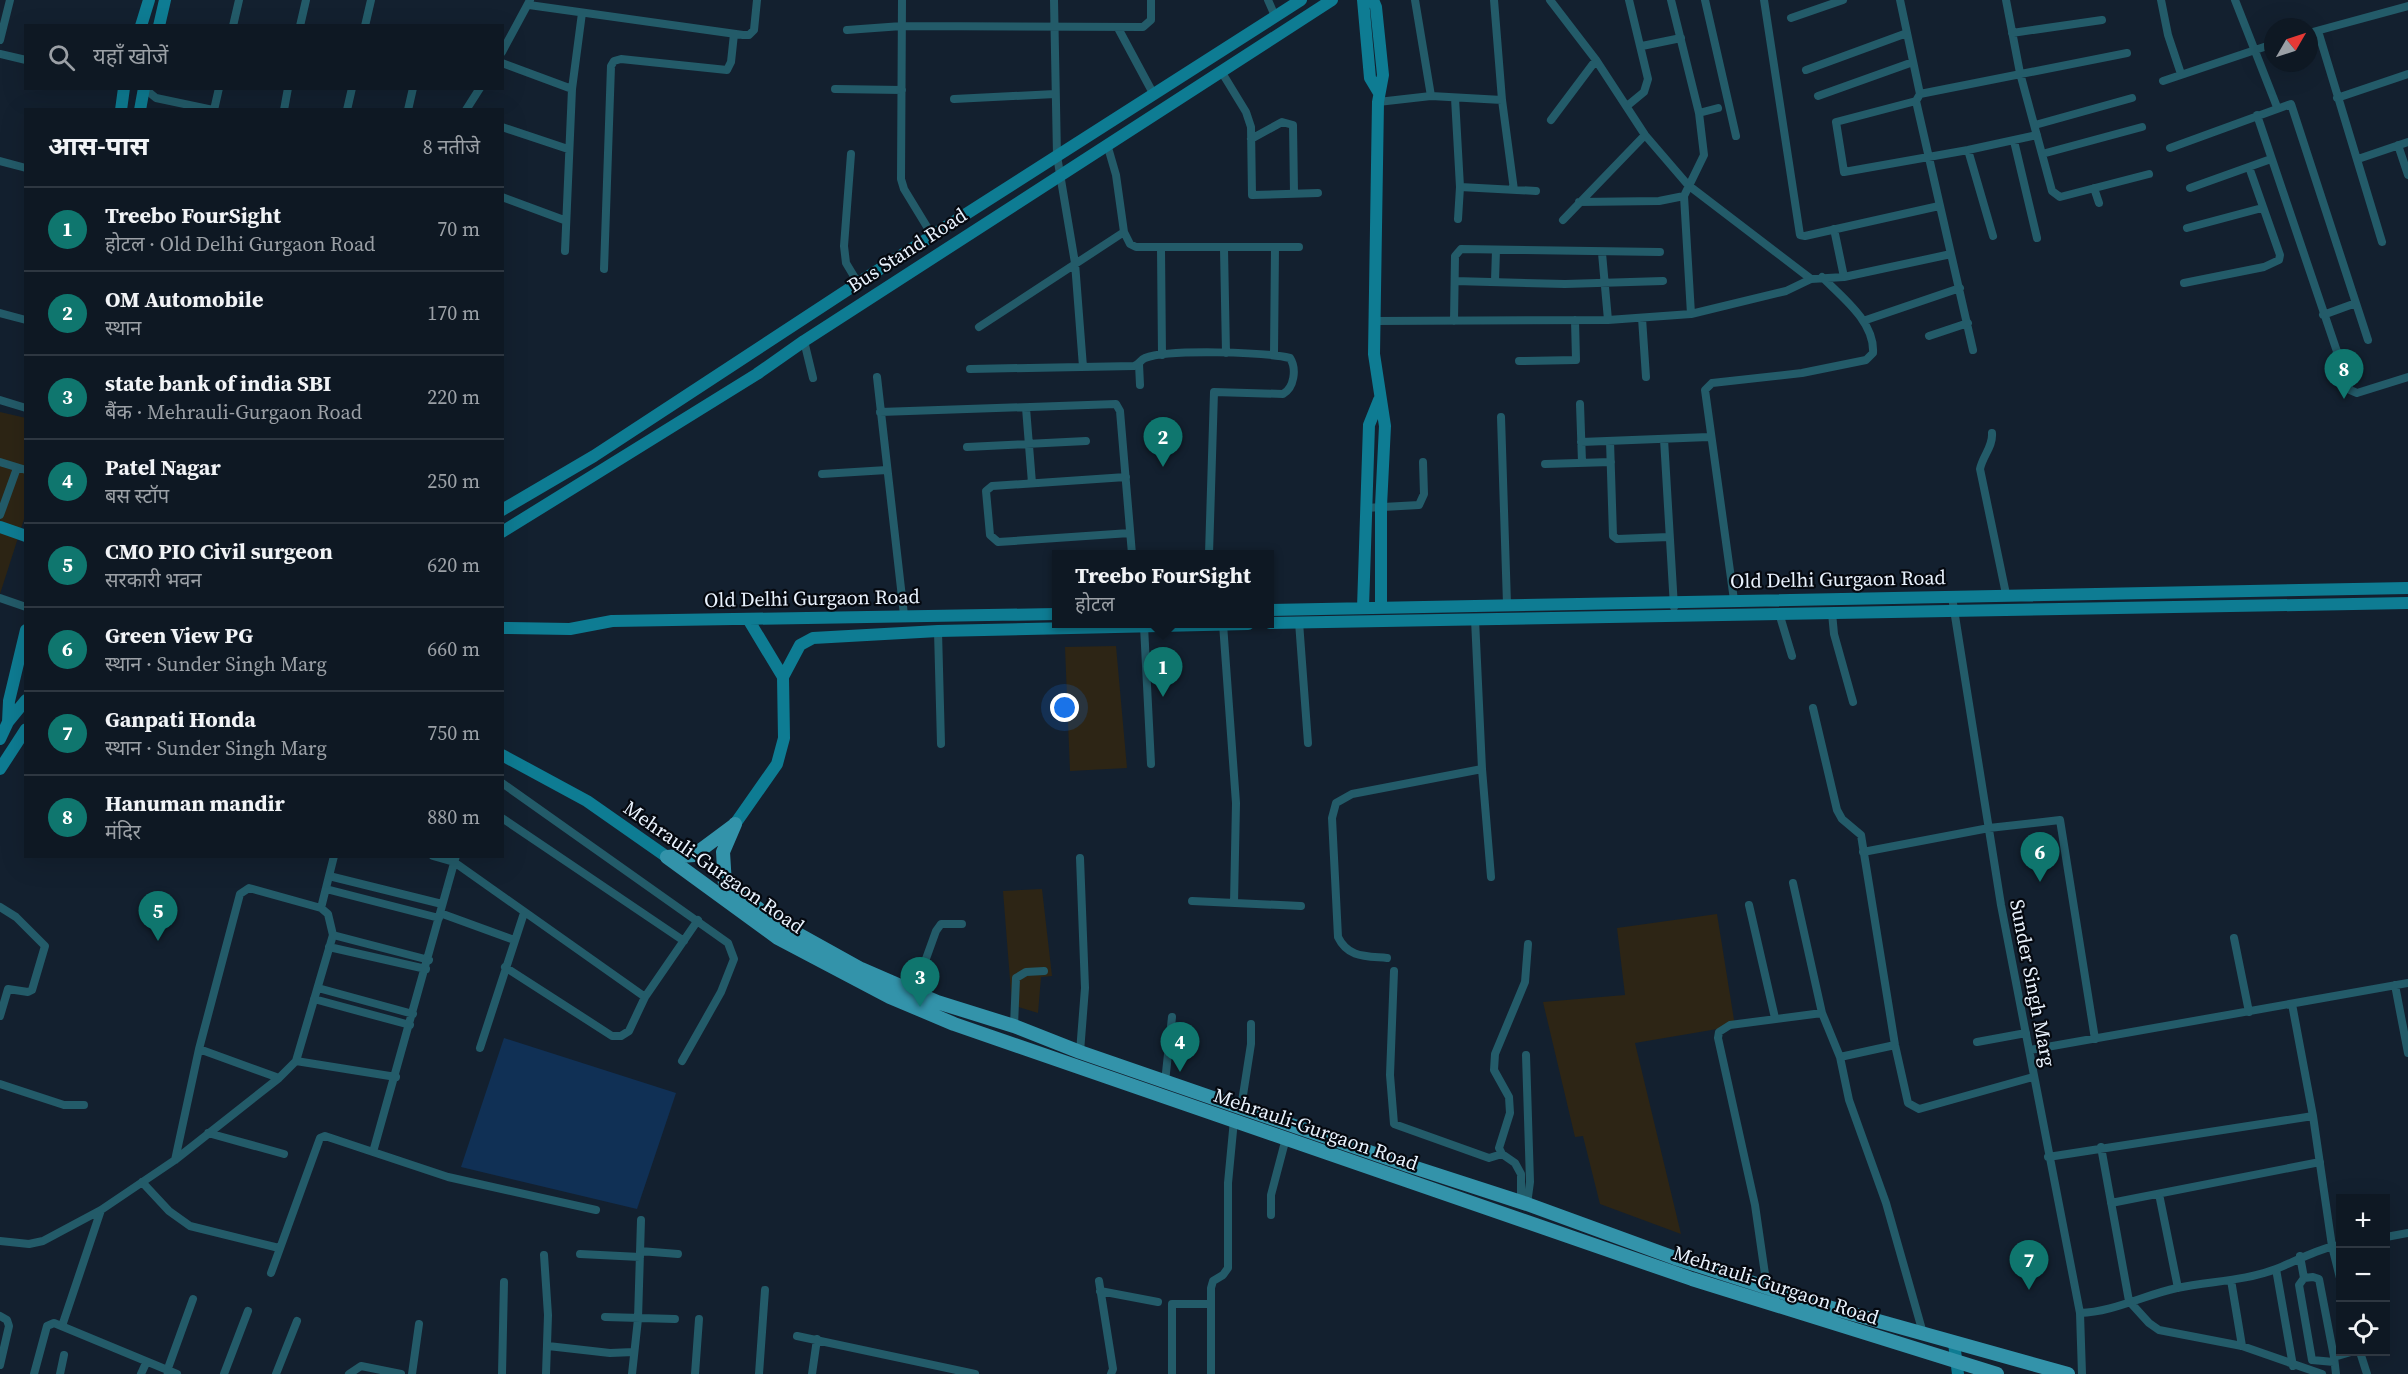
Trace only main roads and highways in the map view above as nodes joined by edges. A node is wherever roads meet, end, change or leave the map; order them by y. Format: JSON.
{"nodes":[{"id":1,"x":148,"y":0,"type":"edge"},
{"id":2,"x":165,"y":0,"type":"edge"},
{"id":3,"x":1301,"y":0,"type":"edge"},
{"id":4,"x":1332,"y":0,"type":"edge"},
{"id":5,"x":1363,"y":0,"type":"edge"},
{"id":6,"x":1372,"y":0,"type":"edge"},
{"id":7,"x":142,"y":24,"type":"edge"},
{"id":8,"x":159,"y":24,"type":"edge"},
{"id":9,"x":124,"y":90,"type":"edge"},
{"id":10,"x":144,"y":90,"type":"edge"},
{"id":11,"x":1378,"y":97,"type":"junction"},
{"id":12,"x":121,"y":108,"type":"edge"},
{"id":13,"x":140,"y":108,"type":"edge"},
{"id":14,"x":747,"y":356,"type":"junction"},
{"id":15,"x":757,"y":374,"type":"junction"},
{"id":16,"x":1379,"y":400,"type":"junction"},
{"id":17,"x":504,"y":509,"type":"edge"},
{"id":18,"x":0,"y":527,"type":"edge"},
{"id":19,"x":504,"y":531,"type":"edge"},
{"id":20,"x":24,"y":535,"type":"edge"},
{"id":21,"x":2408,"y":588,"type":"edge"},
{"id":22,"x":2408,"y":603,"type":"edge"},
{"id":23,"x":1363,"y":608,"type":"junction"},
{"id":24,"x":1381,"y":608,"type":"junction"},
{"id":25,"x":1274,"y":610,"type":"edge"},
{"id":26,"x":1052,"y":614,"type":"edge"},
{"id":27,"x":952,"y":615,"type":"junction"},
{"id":28,"x":748,"y":619,"type":"junction"},
{"id":29,"x":1274,"y":623,"type":"edge"},
{"id":30,"x":504,"y":627,"type":"edge"},
{"id":31,"x":1067,"y":628,"type":"edge"},
{"id":32,"x":952,"y":631,"type":"junction"},
{"id":33,"x":24,"y":638,"type":"edge"},
{"id":34,"x":783,"y":678,"type":"junction"},
{"id":35,"x":24,"y":702,"type":"edge"},
{"id":36,"x":8,"y":722,"type":"junction"},
{"id":37,"x":24,"y":732,"type":"edge"},
{"id":38,"x":0,"y":739,"type":"edge"},
{"id":39,"x":504,"y":757,"type":"edge"},
{"id":40,"x":0,"y":769,"type":"edge"},
{"id":41,"x":735,"y":824,"type":"junction"},
{"id":42,"x":667,"y":857,"type":"junction"},
{"id":43,"x":1186,"y":1089,"type":"junction"},
{"id":44,"x":1184,"y":1104,"type":"junction"},
{"id":45,"x":1527,"y":1204,"type":"junction"},
{"id":46,"x":1529,"y":1221,"type":"junction"},
{"id":47,"x":1954,"y":1343,"type":"junction"},
{"id":48,"x":1978,"y":1351,"type":"junction"},
{"id":49,"x":1957,"y":1368,"type":"edge"},
{"id":50,"x":1979,"y":1372,"type":"edge"},
{"id":51,"x":1997,"y":1374,"type":"edge"},
{"id":52,"x":2068,"y":1374,"type":"edge"}],
"edges":[{"from":1,"to":7,"type":"main road"},
{"from":2,"to":8,"type":"main road"},
{"from":3,"to":14,"type":"main road","name":"Bus Stand Road"},
{"from":4,"to":15,"type":"main road","name":"Bus Stand Road"},
{"from":5,"to":11,"type":"main road"},
{"from":6,"to":11,"type":"main road"},
{"from":9,"to":12,"type":"main road"},
{"from":10,"to":13,"type":"main road"},
{"from":11,"to":16,"type":"main road"},
{"from":14,"to":15,"type":"main road"},
{"from":14,"to":17,"type":"main road","name":"Bus Stand Road"},
{"from":15,"to":19,"type":"main road","name":"Bus Stand Road"},
{"from":16,"to":23,"type":"main road"},
{"from":16,"to":24,"type":"main road"},
{"from":18,"to":20,"type":"main road"},
{"from":21,"to":24,"type":"main road","name":"Old Delhi Gurgaon Road"},
{"from":22,"to":29,"type":"main road","name":"Old Delhi Gurgaon Road"},
{"from":23,"to":24,"type":"main road","name":"Old Delhi Gurgaon Road"},
{"from":23,"to":25,"type":"main road","name":"Old Delhi Gurgaon Road"},
{"from":26,"to":27,"type":"main road","name":"Old Delhi Gurgaon Road"},
{"from":27,"to":28,"type":"main road","name":"Old Delhi Gurgaon Road"},
{"from":27,"to":32,"type":"main road"},
{"from":28,"to":30,"type":"main road","name":"Old Delhi Gurgaon Road"},
{"from":28,"to":34,"type":"main road"},
{"from":31,"to":32,"type":"main road","name":"Old Delhi Gurgaon Road"},
{"from":32,"to":34,"type":"main road","name":"Old Delhi Gurgaon Road"},
{"from":33,"to":36,"type":"main road"},
{"from":34,"to":41,"type":"main road"},
{"from":35,"to":36,"type":"main road"},
{"from":36,"to":38,"type":"main road"},
{"from":37,"to":40,"type":"main road"},
{"from":39,"to":42,"type":"main road","name":"Mehrauli-Gurgaon Road"},
{"from":41,"to":42,"type":"main road"},
{"from":41,"to":43,"type":"main road","name":"Mehrauli-Gurgaon Road"},
{"from":42,"to":44,"type":"main road","name":"Mehrauli-Gurgaon Road"},
{"from":43,"to":44,"type":"main road"},
{"from":43,"to":45,"type":"main road","name":"Mehrauli-Gurgaon Road"},
{"from":44,"to":46,"type":"main road","name":"Mehrauli-Gurgaon Road"},
{"from":45,"to":46,"type":"main road"},
{"from":45,"to":47,"type":"main road","name":"Mehrauli-Gurgaon Road"},
{"from":46,"to":49,"type":"main road","name":"Mehrauli-Gurgaon Road"},
{"from":47,"to":48,"type":"main road","name":"Mehrauli-Gurgaon Road"},
{"from":47,"to":49,"type":"main road"},
{"from":48,"to":50,"type":"main road"},
{"from":48,"to":52,"type":"main road","name":"Mehrauli-Gurgaon Road"},
{"from":49,"to":50,"type":"main road","name":"Mehrauli-Gurgaon Road"},
{"from":50,"to":51,"type":"main road","name":"Mehrauli-Gurgaon Road"}]}
